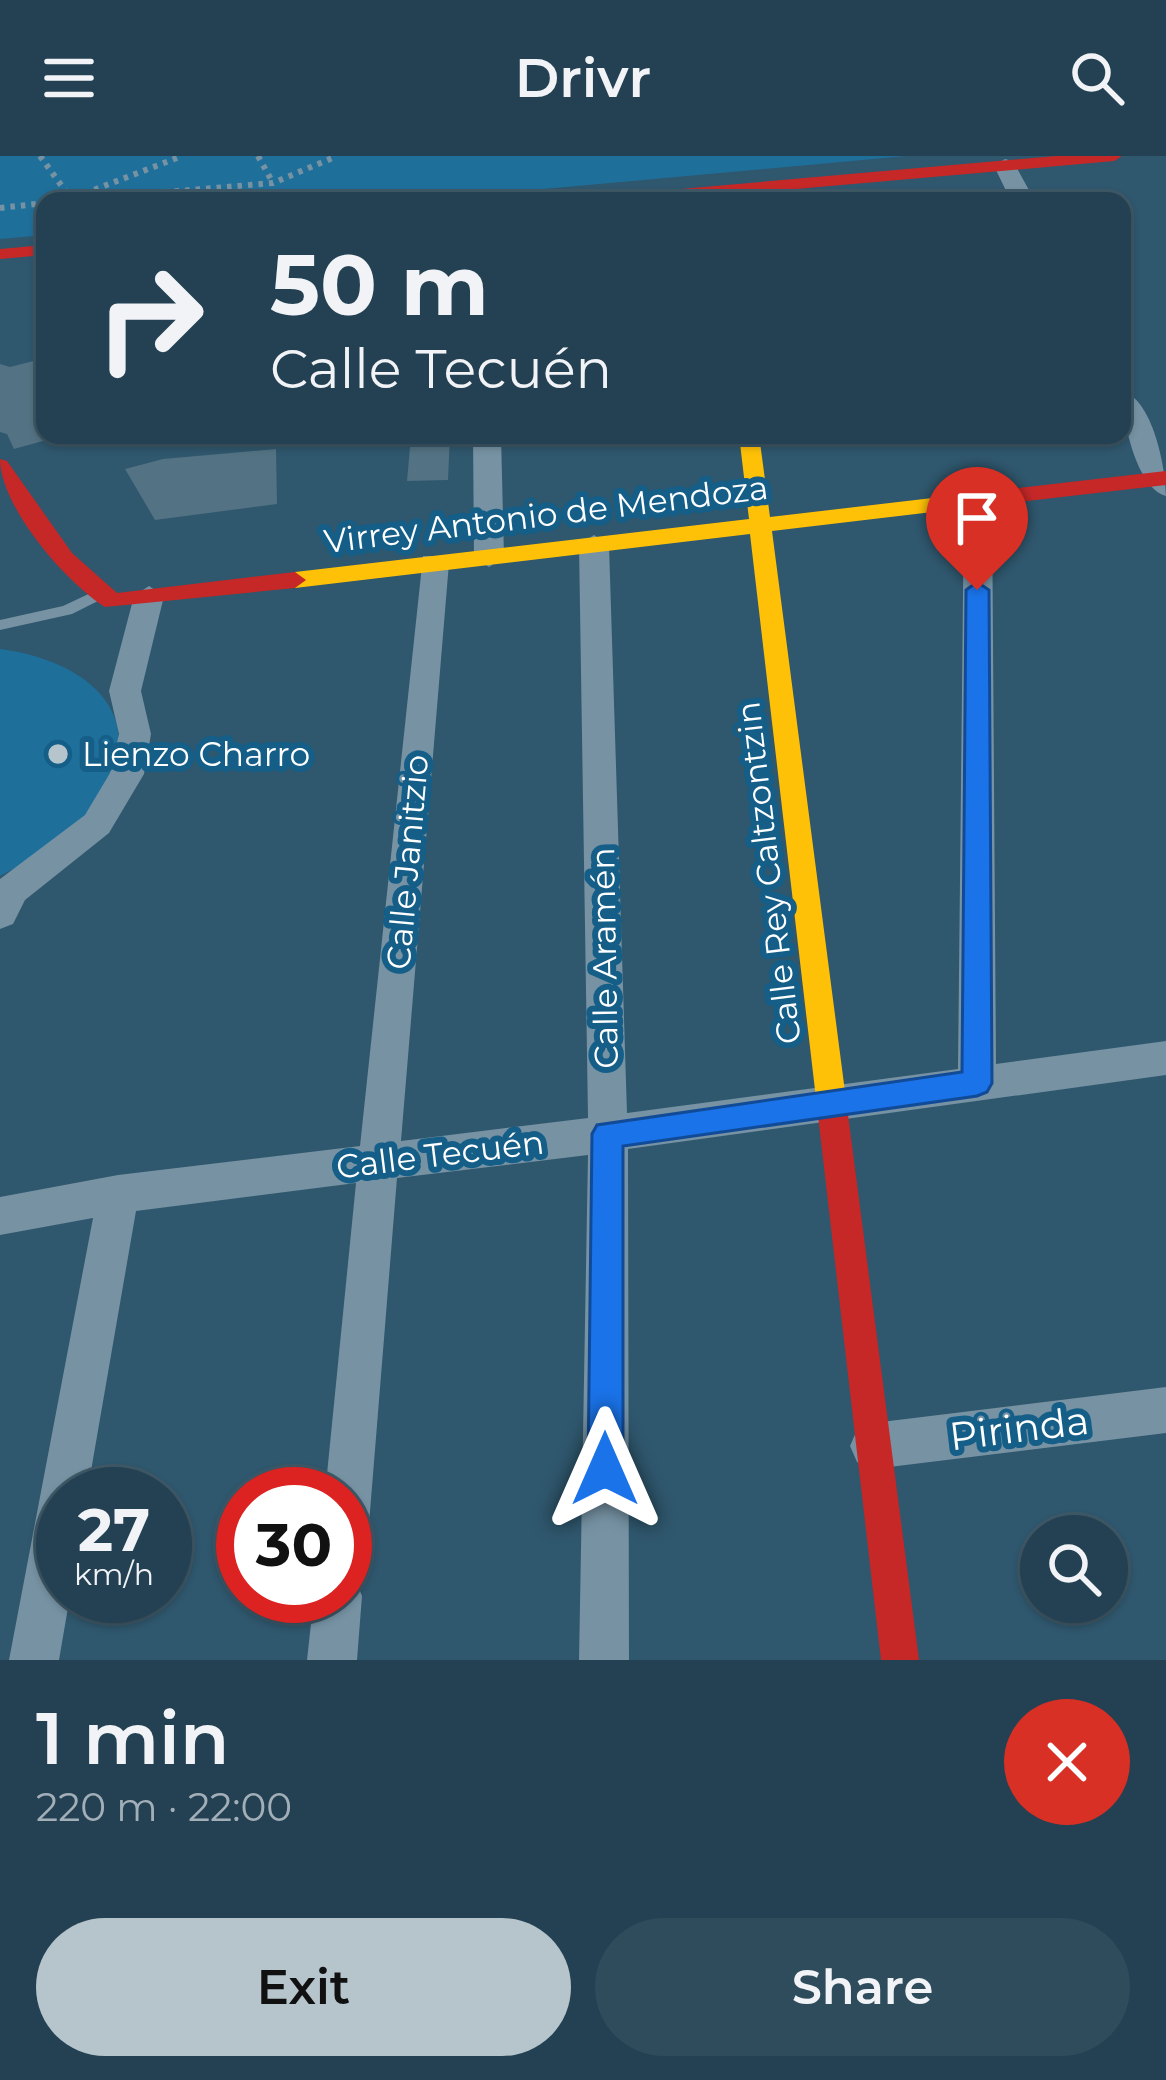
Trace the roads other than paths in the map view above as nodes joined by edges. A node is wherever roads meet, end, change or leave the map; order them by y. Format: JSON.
{"nodes":[{"id":1,"x":1114,"y":156,"type":"edge"},
{"id":2,"x":1002,"y":161,"type":"edge"},
{"id":3,"x":744,"y":192,"type":"edge"},
{"id":4,"x":1018,"y":192,"type":"edge"},
{"id":5,"x":36,"y":251,"type":"edge"},
{"id":6,"x":0,"y":254,"type":"edge"},
{"id":7,"x":1131,"y":416,"type":"edge"},
{"id":8,"x":488,"y":444,"type":"edge"},
{"id":9,"x":750,"y":444,"type":"edge"},
{"id":10,"x":0,"y":466,"type":"edge"},
{"id":11,"x":1165,"y":481,"type":"edge"},
{"id":12,"x":978,"y":500,"type":"junction"},
{"id":13,"x":764,"y":525,"type":"junction"},
{"id":14,"x":594,"y":544,"type":"junction"},
{"id":15,"x":489,"y":557,"type":"junction"},
{"id":16,"x":434,"y":563,"type":"junction"},
{"id":17,"x":97,"y":595,"type":"junction"},
{"id":18,"x":149,"y":596,"type":"junction"},
{"id":19,"x":0,"y":625,"type":"edge"},
{"id":20,"x":0,"y":914,"type":"edge"},
{"id":21,"x":1166,"y":1058,"type":"edge"},
{"id":22,"x":977,"y":1083,"type":"junction"},
{"id":23,"x":831,"y":1102,"type":"junction"},
{"id":24,"x":608,"y":1134,"type":"junction"},
{"id":25,"x":380,"y":1161,"type":"junction"},
{"id":26,"x":118,"y":1194,"type":"junction"},
{"id":27,"x":0,"y":1216,"type":"edge"},
{"id":28,"x":1166,"y":1410,"type":"edge"},
{"id":29,"x":873,"y":1446,"type":"junction"},
{"id":30,"x":68,"y":1467,"type":"edge"},
{"id":31,"x":350,"y":1467,"type":"edge"},
{"id":32,"x":41,"y":1623,"type":"edge"},
{"id":33,"x":335,"y":1623,"type":"edge"},
{"id":34,"x":34,"y":1660,"type":"edge"},
{"id":35,"x":332,"y":1660,"type":"edge"},
{"id":36,"x":604,"y":1660,"type":"edge"},
{"id":37,"x":900,"y":1660,"type":"edge"}],
"edges":[{"from":1,"to":2,"type":"street"},
{"from":2,"to":3,"type":"street"},
{"from":2,"to":4,"type":"street"},
{"from":5,"to":6,"type":"street"},
{"from":7,"to":11,"type":"street"},
{"from":8,"to":15,"type":"street"},
{"from":9,"to":13,"type":"street","name":"Calle Rey Caltzontzin"},
{"from":10,"to":17,"type":"street"},
{"from":11,"to":12,"type":"street","name":"Virrey Antonio de Mendoza"},
{"from":12,"to":13,"type":"street","name":"Virrey Antonio de Mendoza"},
{"from":12,"to":22,"type":"street"},
{"from":13,"to":14,"type":"street","name":"Virrey Antonio de Mendoza"},
{"from":13,"to":23,"type":"street","name":"Calle Rey Caltzontzin"},
{"from":14,"to":15,"type":"street","name":"Virrey Antonio de Mendoza"},
{"from":14,"to":24,"type":"street","name":"Calle Aramén"},
{"from":15,"to":16,"type":"street","name":"Virrey Antonio de Mendoza"},
{"from":16,"to":18,"type":"street","name":"Virrey Antonio de Mendoza"},
{"from":16,"to":25,"type":"street","name":"Calle Janitzio"},
{"from":17,"to":18,"type":"street","name":"Virrey Antonio de Mendoza"},
{"from":17,"to":19,"type":"lane"},
{"from":18,"to":20,"type":"street"},
{"from":21,"to":22,"type":"street","name":"Calle Tecuén"},
{"from":22,"to":23,"type":"street","name":"Calle Tecuén"},
{"from":23,"to":24,"type":"street","name":"Calle Tecuén"},
{"from":23,"to":29,"type":"street","name":"Calle Rey Caltzontzin"},
{"from":24,"to":25,"type":"street","name":"Calle Tecuén"},
{"from":24,"to":36,"type":"street","name":"Calle Aramén"},
{"from":25,"to":26,"type":"street","name":"Calle Tecuén"},
{"from":25,"to":31,"type":"street","name":"Calle Janitzio"},
{"from":26,"to":27,"type":"street","name":"Calle Tecuén"},
{"from":26,"to":30,"type":"street"},
{"from":28,"to":29,"type":"street","name":"Pirinda"},
{"from":29,"to":37,"type":"street","name":"Calle Rey Caltzontzin"},
{"from":32,"to":34,"type":"street"},
{"from":33,"to":35,"type":"street"}]}
